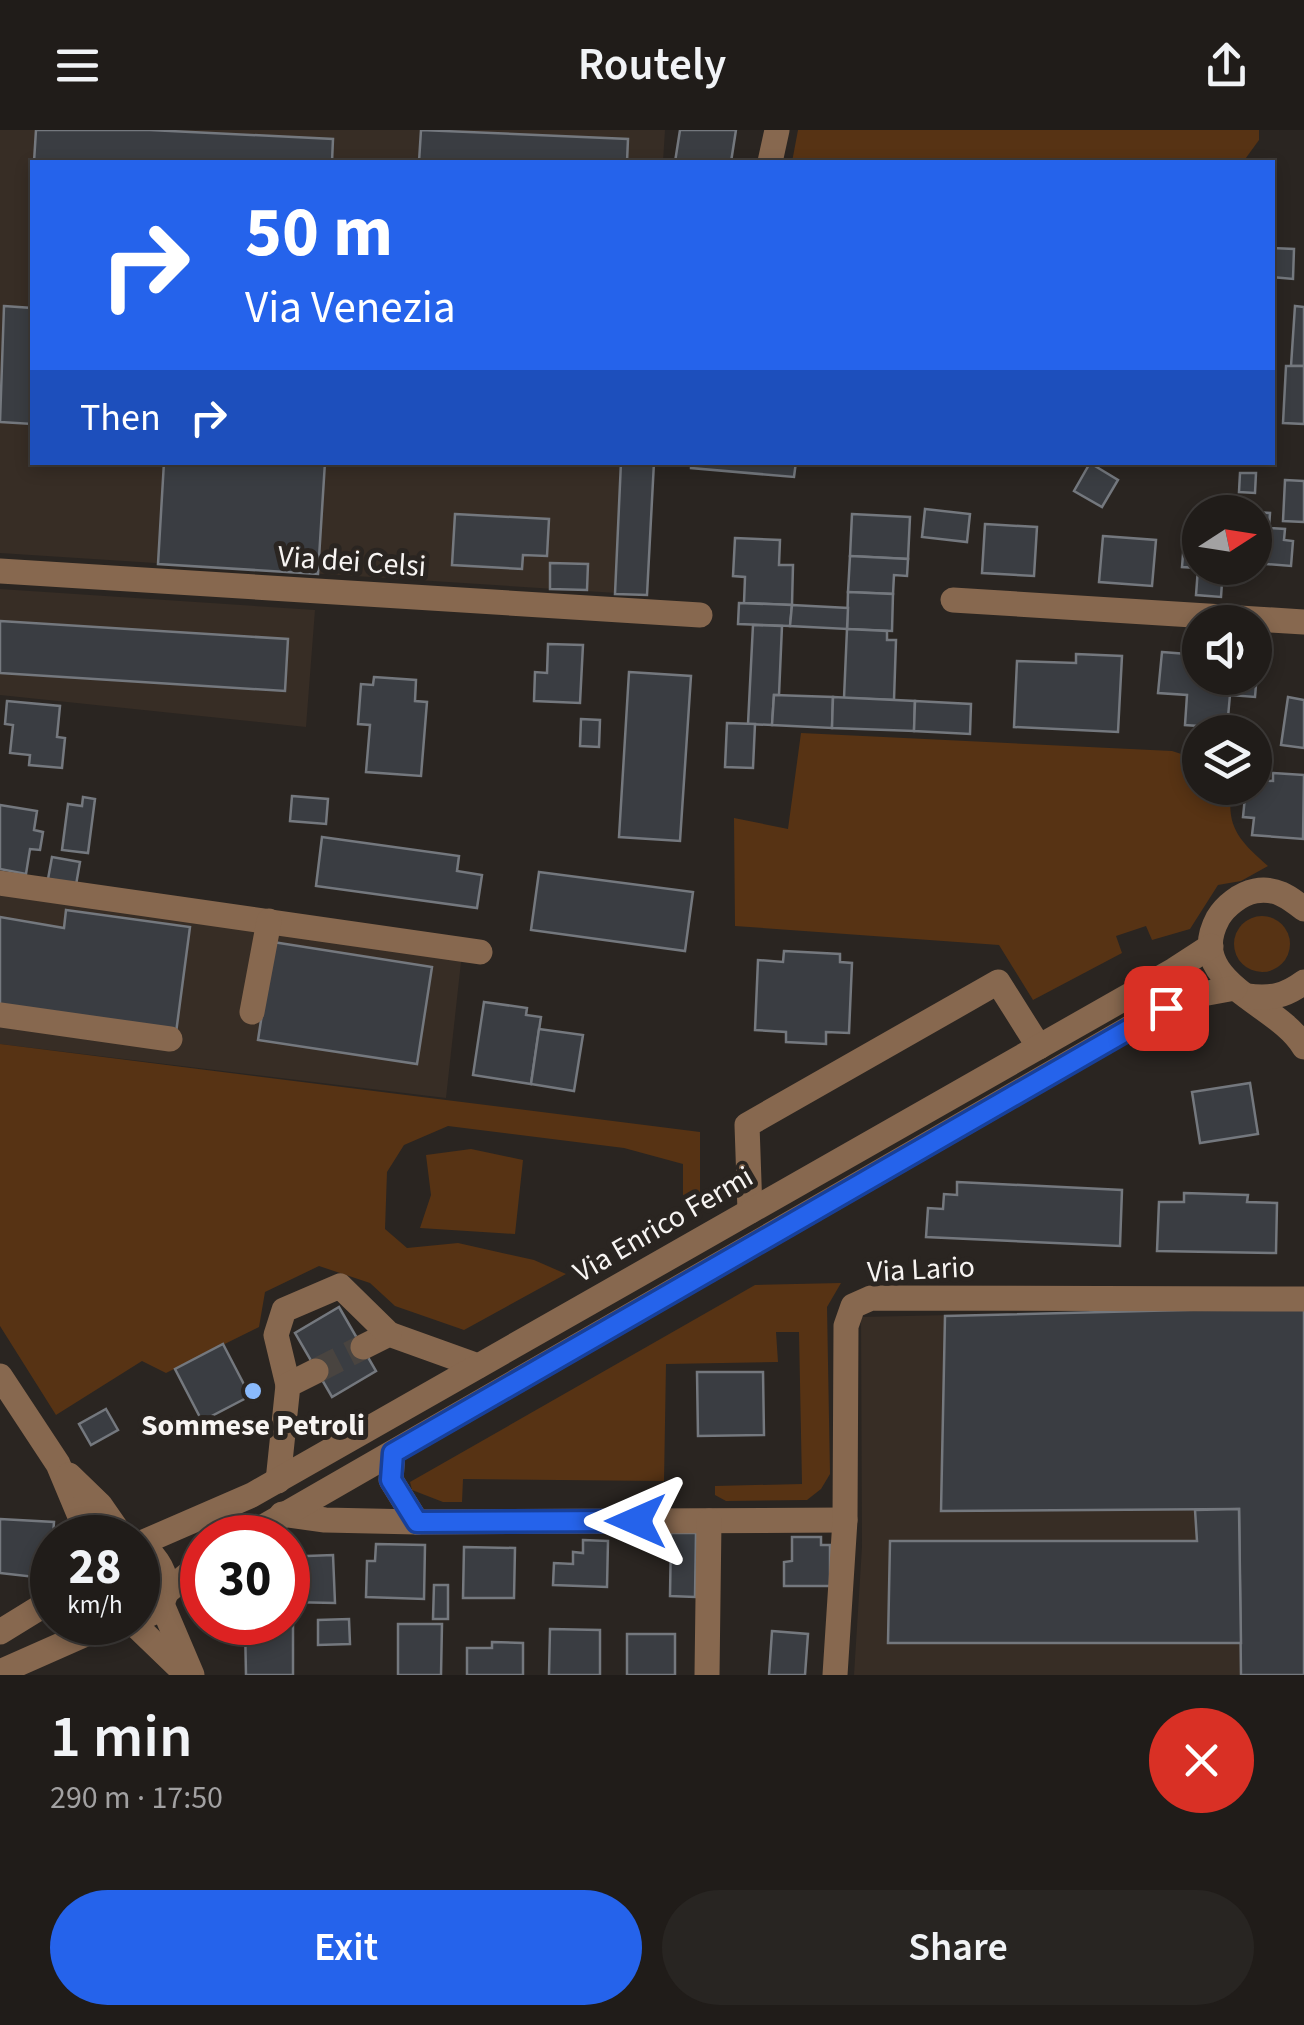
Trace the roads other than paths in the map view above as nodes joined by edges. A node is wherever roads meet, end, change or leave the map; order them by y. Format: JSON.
{"nodes":[{"id":1,"x":776,"y":130,"type":"edge"},
{"id":2,"x":770,"y":160,"type":"edge"},
{"id":3,"x":0,"y":571,"type":"edge"},
{"id":4,"x":953,"y":600,"type":"dead end"},
{"id":5,"x":700,"y":615,"type":"dead end"},
{"id":6,"x":1304,"y":622,"type":"edge"},
{"id":7,"x":0,"y":883,"type":"edge"},
{"id":8,"x":1298,"y":899,"type":"edge"},
{"id":9,"x":269,"y":921,"type":"junction"},
{"id":10,"x":1211,"y":946,"type":"junction"},
{"id":11,"x":480,"y":952,"type":"dead end"},
{"id":12,"x":1304,"y":982,"type":"edge"},
{"id":13,"x":1241,"y":992,"type":"junction"},
{"id":14,"x":252,"y":1012,"type":"dead end"},
{"id":15,"x":0,"y":1016,"type":"edge"},
{"id":16,"x":170,"y":1039,"type":"dead end"},
{"id":17,"x":1039,"y":1047,"type":"junction"},
{"id":18,"x":1304,"y":1047,"type":"edge"},
{"id":19,"x":750,"y":1212,"type":"junction"},
{"id":20,"x":1304,"y":1299,"type":"edge"},
{"id":21,"x":389,"y":1334,"type":"junction"},
{"id":22,"x":362,"y":1347,"type":"tunnel mouth"},
{"id":23,"x":478,"y":1366,"type":"junction"},
{"id":24,"x":316,"y":1371,"type":"tunnel mouth"},
{"id":25,"x":0,"y":1376,"type":"edge"},
{"id":26,"x":288,"y":1386,"type":"junction"},
{"id":27,"x":393,"y":1453,"type":"junction"},
{"id":28,"x":58,"y":1464,"type":"junction"},
{"id":29,"x":278,"y":1480,"type":"junction"},
{"id":30,"x":282,"y":1514,"type":"joint"},
{"id":31,"x":79,"y":1515,"type":"edge"},
{"id":32,"x":109,"y":1515,"type":"edge"},
{"id":33,"x":845,"y":1520,"type":"junction"},
{"id":34,"x":710,"y":1521,"type":"junction"},
{"id":35,"x":417,"y":1522,"type":"junction"},
{"id":36,"x":160,"y":1534,"type":"edge"},
{"id":37,"x":160,"y":1562,"type":"edge"},
{"id":38,"x":180,"y":1582,"type":"edge"},
{"id":39,"x":162,"y":1598,"type":"junction"},
{"id":40,"x":160,"y":1600,"type":"edge"},
{"id":41,"x":30,"y":1614,"type":"edge"},
{"id":42,"x":0,"y":1632,"type":"edge"},
{"id":43,"x":61,"y":1645,"type":"edge"},
{"id":44,"x":160,"y":1645,"type":"edge"},
{"id":45,"x":0,"y":1672,"type":"edge"},
{"id":46,"x":189,"y":1675,"type":"edge"},
{"id":47,"x":707,"y":1675,"type":"edge"},
{"id":48,"x":835,"y":1675,"type":"edge"}],
"edges":[{"from":1,"to":2,"type":"street"},
{"from":3,"to":5,"type":"street","name":"Via dei Celsi"},
{"from":4,"to":6,"type":"street"},
{"from":7,"to":9,"type":"street"},
{"from":8,"to":10,"type":"street"},
{"from":9,"to":11,"type":"street"},
{"from":9,"to":14,"type":"street"},
{"from":10,"to":13,"type":"street"},
{"from":10,"to":17,"type":"street","name":"Via Enrico Fermi"},
{"from":12,"to":13,"type":"street"},
{"from":13,"to":18,"type":"street"},
{"from":13,"to":27,"type":"street"},
{"from":15,"to":16,"type":"street"},
{"from":17,"to":19,"type":"street","name":"Via Enrico Fermi"},
{"from":17,"to":19,"type":"street"},
{"from":19,"to":23,"type":"street","name":"Via Enrico Fermi"},
{"from":20,"to":33,"type":"street","name":"Via Lario"},
{"from":21,"to":22,"type":"street"},
{"from":21,"to":23,"type":"street"},
{"from":21,"to":26,"type":"street"},
{"from":23,"to":29,"type":"street","name":"Via Enrico Fermi"},
{"from":24,"to":26,"type":"street"},
{"from":25,"to":28,"type":"street"},
{"from":26,"to":29,"type":"street"},
{"from":27,"to":30,"type":"street"},
{"from":27,"to":35,"type":"street"},
{"from":28,"to":31,"type":"street"},
{"from":28,"to":32,"type":"street"},
{"from":29,"to":36,"type":"street","name":"Via Enrico Fermi"},
{"from":30,"to":35,"type":"street"},
{"from":33,"to":34,"type":"street"},
{"from":33,"to":48,"type":"street","name":"Via Lario"},
{"from":34,"to":35,"type":"street"},
{"from":34,"to":47,"type":"street"},
{"from":37,"to":39,"type":"street"},
{"from":38,"to":39,"type":"street"},
{"from":39,"to":40,"type":"street"},
{"from":39,"to":46,"type":"street"},
{"from":41,"to":42,"type":"street"},
{"from":43,"to":45,"type":"street"},
{"from":44,"to":46,"type":"street"}]}
